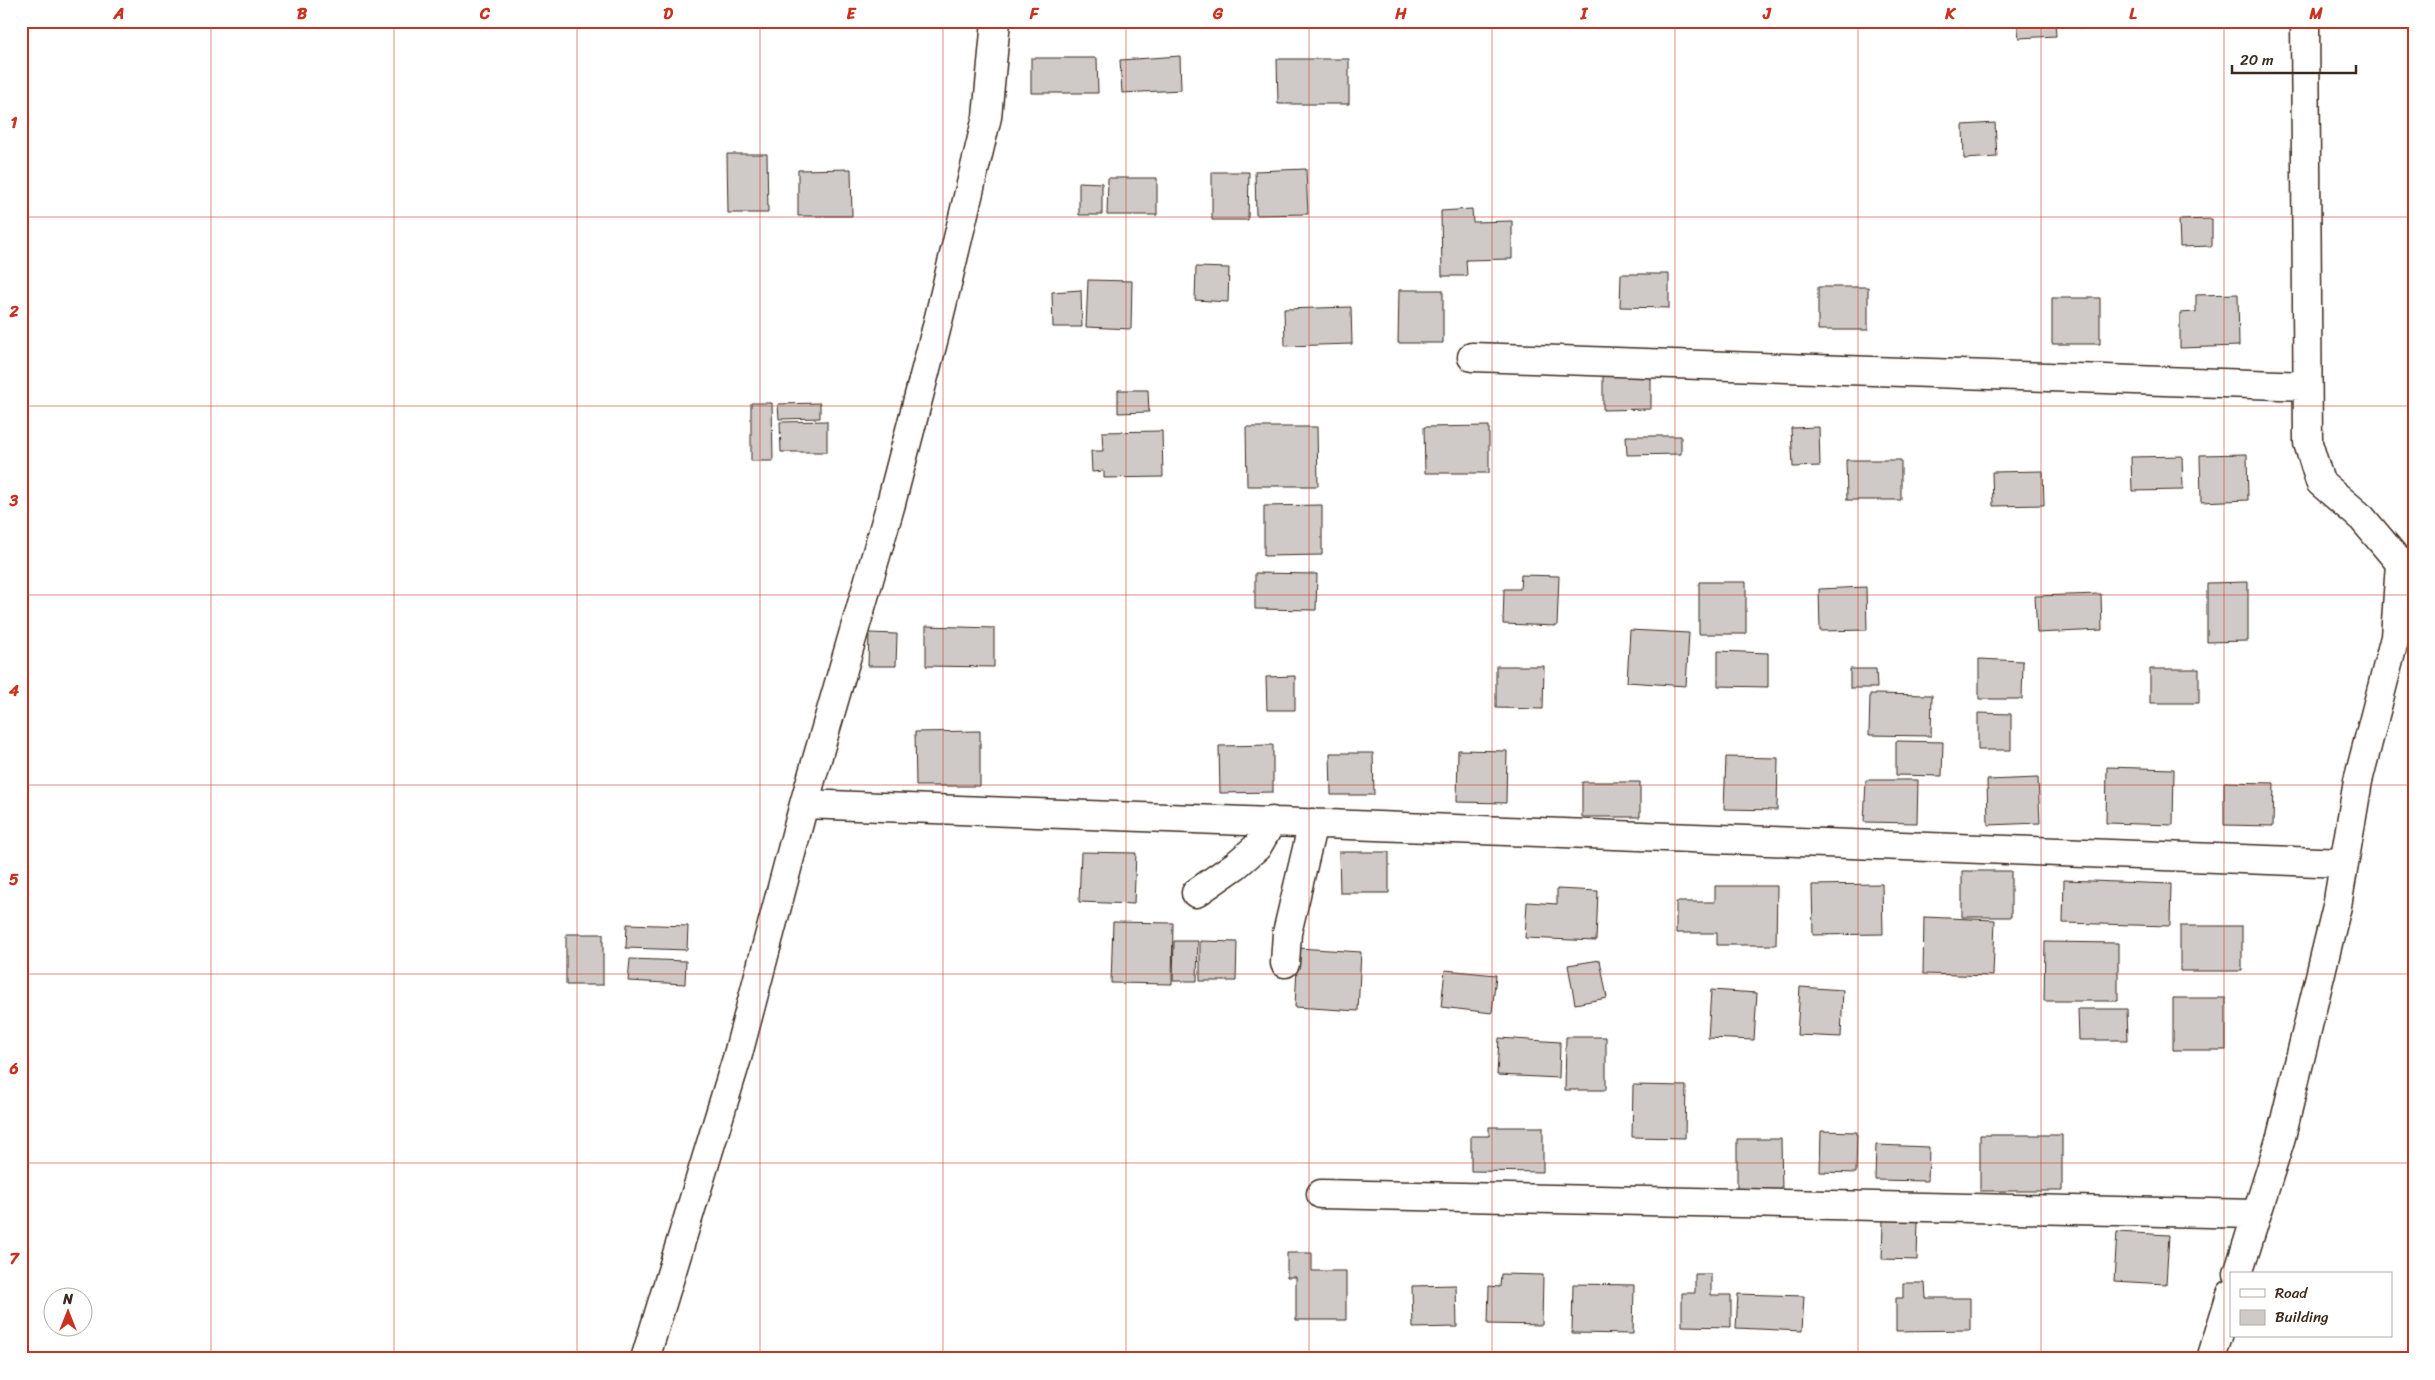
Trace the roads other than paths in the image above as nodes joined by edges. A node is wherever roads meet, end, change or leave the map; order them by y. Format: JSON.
{"nodes":[{"id":1,"x":996,"y":21,"type":"edge"},
{"id":2,"x":2305,"y":21,"type":"edge"},
{"id":3,"x":1472,"y":358,"type":"dead end"},
{"id":4,"x":2307,"y":386,"type":"junction"},
{"id":5,"x":804,"y":804,"type":"junction"},
{"id":6,"x":1272,"y":821,"type":"junction"},
{"id":7,"x":1313,"y":823,"type":"junction"},
{"id":8,"x":2344,"y":863,"type":"junction"},
{"id":9,"x":1196,"y":894,"type":"dead end"},
{"id":10,"x":1285,"y":963,"type":"dead end"},
{"id":11,"x":1320,"y":1194,"type":"dead end"},
{"id":12,"x":2256,"y":1214,"type":"junction"},
{"id":13,"x":2239,"y":1272,"type":"edge"},
{"id":14,"x":2230,"y":1297,"type":"edge"},
{"id":15,"x":645,"y":1359,"type":"edge"},
{"id":16,"x":2211,"y":1359,"type":"edge"}],
"edges":[{"from":1,"to":5,"type":"street"},
{"from":2,"to":4,"type":"street"},
{"from":3,"to":4,"type":"street"},
{"from":4,"to":8,"type":"street"},
{"from":5,"to":6,"type":"street"},
{"from":5,"to":15,"type":"street"},
{"from":6,"to":7,"type":"street"},
{"from":6,"to":9,"type":"street"},
{"from":7,"to":8,"type":"street"},
{"from":7,"to":10,"type":"street"},
{"from":8,"to":12,"type":"street"},
{"from":11,"to":12,"type":"street"},
{"from":12,"to":13,"type":"street"},
{"from":14,"to":16,"type":"street"}]}
